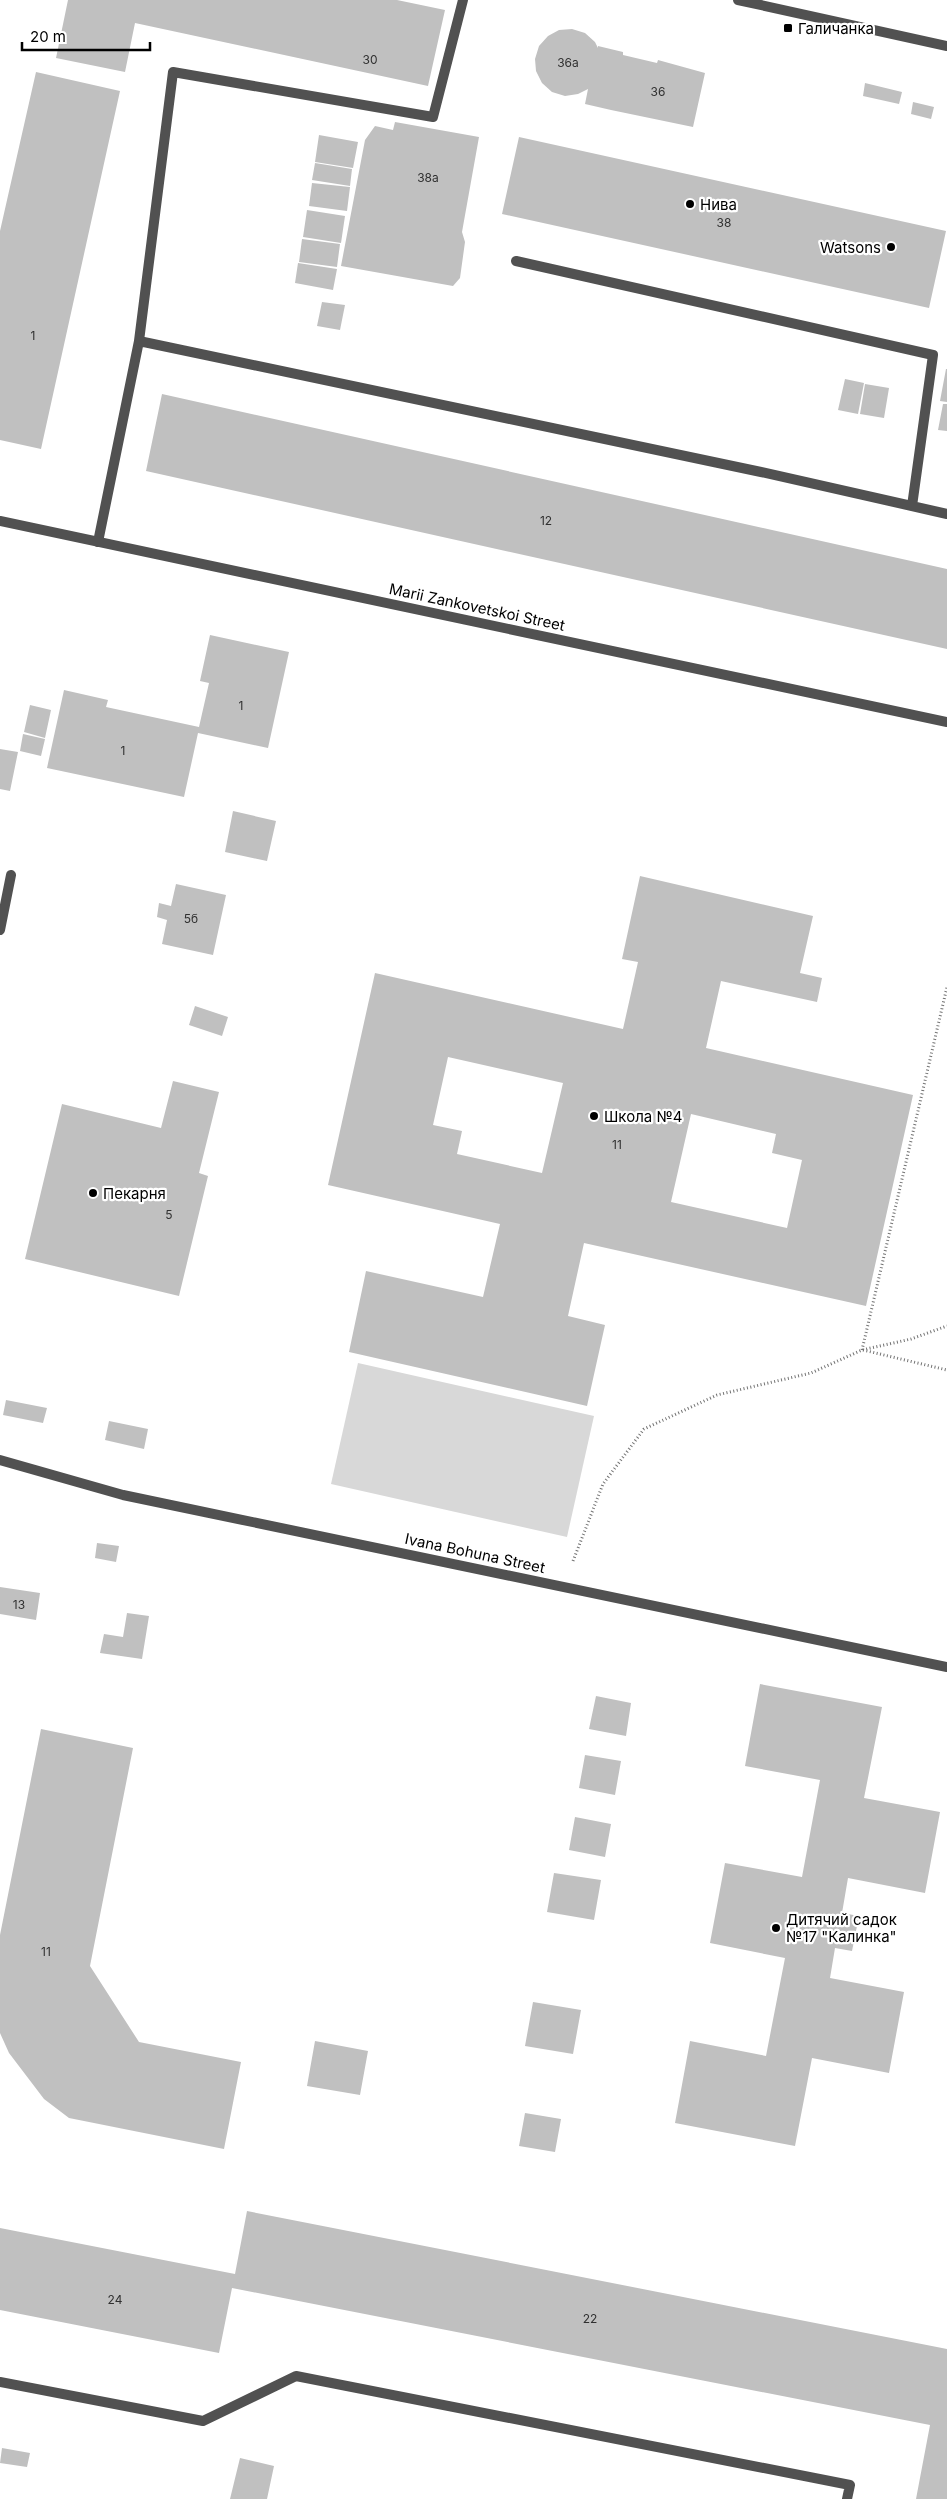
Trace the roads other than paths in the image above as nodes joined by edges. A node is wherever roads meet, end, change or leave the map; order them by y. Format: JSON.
{"nodes":[{"id":1,"x":463,"y":0,"type":"edge"},
{"id":2,"x":738,"y":0,"type":"edge"},
{"id":3,"x":947,"y":46,"type":"edge"},
{"id":4,"x":516,"y":260,"type":"dead end"},
{"id":5,"x":139,"y":341,"type":"junction"},
{"id":6,"x":912,"y":506,"type":"junction"},
{"id":7,"x":947,"y":514,"type":"edge"},
{"id":8,"x":0,"y":521,"type":"edge"},
{"id":9,"x":98,"y":542,"type":"junction"},
{"id":10,"x":947,"y":722,"type":"edge"},
{"id":11,"x":10,"y":875,"type":"dead end"},
{"id":12,"x":0,"y":930,"type":"edge"},
{"id":13,"x":0,"y":1460,"type":"edge"},
{"id":14,"x":947,"y":1667,"type":"edge"},
{"id":15,"x":0,"y":2382,"type":"edge"},
{"id":16,"x":847,"y":2499,"type":"edge"}],
"edges":[{"from":1,"to":5,"type":"street"},
{"from":2,"to":3,"type":"street"},
{"from":4,"to":6,"type":"street"},
{"from":5,"to":6,"type":"street"},
{"from":5,"to":9,"type":"street"},
{"from":6,"to":7,"type":"street"},
{"from":8,"to":9,"type":"street","name":"Marii Zankovetskoi Street"},
{"from":9,"to":10,"type":"street","name":"Marii Zankovetskoi Street"},
{"from":11,"to":12,"type":"street"},
{"from":13,"to":14,"type":"street","name":"Ivana Bohuna Street"},
{"from":15,"to":16,"type":"street"}]}
